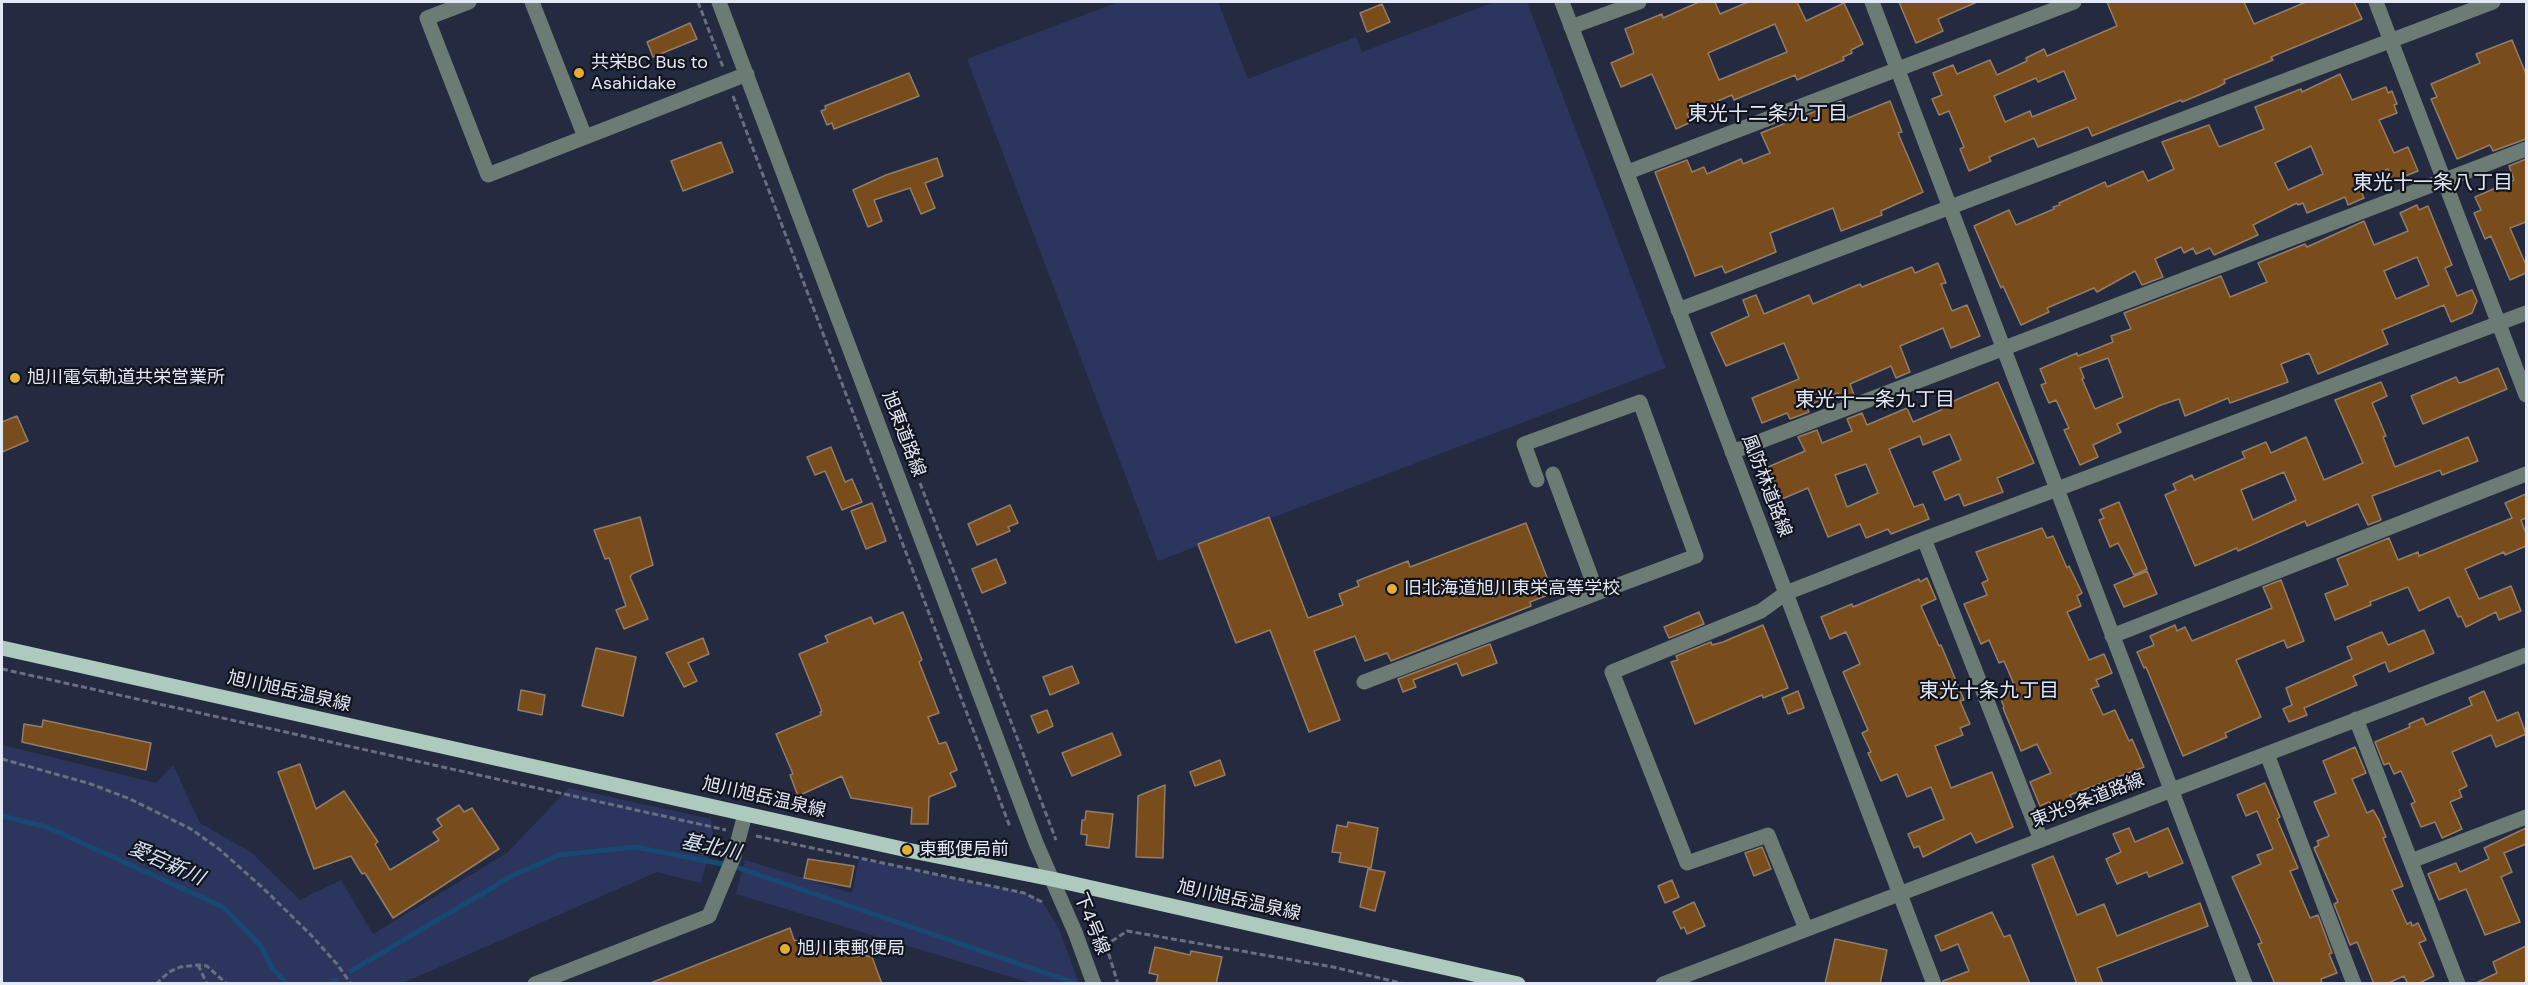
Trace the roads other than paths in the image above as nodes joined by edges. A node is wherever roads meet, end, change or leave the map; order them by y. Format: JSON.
{"nodes":[{"id":1,"x":469,"y":2,"type":"edge"},
{"id":2,"x":532,"y":2,"type":"edge"},
{"id":3,"x":719,"y":2,"type":"edge"},
{"id":4,"x":1562,"y":2,"type":"edge"},
{"id":5,"x":1639,"y":2,"type":"edge"},
{"id":6,"x":1872,"y":2,"type":"edge"},
{"id":7,"x":2074,"y":2,"type":"edge"},
{"id":8,"x":2376,"y":2,"type":"edge"},
{"id":9,"x":2493,"y":2,"type":"edge"},
{"id":10,"x":1571,"y":27,"type":"junction"},
{"id":11,"x":2391,"y":41,"type":"junction"},
{"id":12,"x":1898,"y":69,"type":"junction"},
{"id":13,"x":747,"y":74,"type":"junction"},
{"id":14,"x":585,"y":136,"type":"junction"},
{"id":15,"x":2526,"y":149,"type":"edge"},
{"id":16,"x":1628,"y":172,"type":"junction"},
{"id":17,"x":2446,"y":181,"type":"junction"},
{"id":18,"x":1951,"y":208,"type":"junction"},
{"id":19,"x":1678,"y":310,"type":"junction"},
{"id":20,"x":2526,"y":313,"type":"edge"},
{"id":21,"x":2499,"y":323,"type":"junction"},
{"id":22,"x":2004,"y":350,"type":"junction"},
{"id":23,"x":2526,"y":395,"type":"edge"},
{"id":24,"x":1732,"y":452,"type":"junction"},
{"id":25,"x":1553,"y":474,"type":"dead end"},
{"id":26,"x":2526,"y":474,"type":"edge"},
{"id":27,"x":1537,"y":480,"type":"dead end"},
{"id":28,"x":2057,"y":490,"type":"junction"},
{"id":29,"x":1924,"y":539,"type":"junction"},
{"id":30,"x":1596,"y":593,"type":"junction"},
{"id":31,"x":1786,"y":593,"type":"junction"},
{"id":32,"x":2112,"y":636,"type":"junction"},
{"id":33,"x":2,"y":648,"type":"edge"},
{"id":34,"x":2526,"y":654,"type":"edge"},
{"id":35,"x":1364,"y":682,"type":"dead end"},
{"id":36,"x":2356,"y":719,"type":"junction"},
{"id":37,"x":2267,"y":754,"type":"junction"},
{"id":38,"x":2172,"y":790,"type":"junction"},
{"id":39,"x":745,"y":814,"type":"junction"},
{"id":40,"x":2526,"y":817,"type":"edge"},
{"id":41,"x":2041,"y":840,"type":"junction"},
{"id":42,"x":2411,"y":861,"type":"junction"},
{"id":43,"x":1052,"y":879,"type":"junction"},
{"id":44,"x":1901,"y":893,"type":"junction"},
{"id":45,"x":1806,"y":929,"type":"junction"},
{"id":46,"x":1094,"y":983,"type":"edge"},
{"id":47,"x":535,"y":984,"type":"edge"},
{"id":48,"x":1518,"y":984,"type":"edge"},
{"id":49,"x":1663,"y":984,"type":"edge"},
{"id":50,"x":1934,"y":984,"type":"edge"},
{"id":51,"x":2245,"y":984,"type":"edge"},
{"id":52,"x":2354,"y":984,"type":"edge"},
{"id":53,"x":2458,"y":984,"type":"edge"}],
"edges":[{"from":1,"to":14,"type":"street"},
{"from":2,"to":14,"type":"street"},
{"from":3,"to":13,"type":"street","name":"旭東道路線"},
{"from":4,"to":10,"type":"street","name":"風防林道路線"},
{"from":5,"to":10,"type":"street"},
{"from":6,"to":12,"type":"street"},
{"from":7,"to":12,"type":"street"},
{"from":8,"to":11,"type":"street"},
{"from":9,"to":11,"type":"street"},
{"from":10,"to":16,"type":"street","name":"風防林道路線"},
{"from":11,"to":17,"type":"street"},
{"from":11,"to":18,"type":"street"},
{"from":12,"to":16,"type":"street"},
{"from":12,"to":18,"type":"street"},
{"from":13,"to":14,"type":"street"},
{"from":13,"to":43,"type":"street","name":"旭東道路線"},
{"from":15,"to":17,"type":"street"},
{"from":16,"to":19,"type":"street","name":"風防林道路線"},
{"from":17,"to":21,"type":"street"},
{"from":17,"to":22,"type":"street"},
{"from":18,"to":19,"type":"street"},
{"from":18,"to":22,"type":"street"},
{"from":19,"to":24,"type":"street","name":"風防林道路線"},
{"from":20,"to":21,"type":"street"},
{"from":21,"to":23,"type":"street"},
{"from":21,"to":28,"type":"street"},
{"from":22,"to":24,"type":"street"},
{"from":22,"to":28,"type":"street"},
{"from":24,"to":31,"type":"street","name":"風防林道路線"},
{"from":25,"to":30,"type":"street"},
{"from":26,"to":32,"type":"street"},
{"from":27,"to":30,"type":"street"},
{"from":28,"to":29,"type":"street"},
{"from":28,"to":32,"type":"street"},
{"from":29,"to":31,"type":"street"},
{"from":29,"to":41,"type":"street"},
{"from":30,"to":35,"type":"street"},
{"from":31,"to":44,"type":"street","name":"風防林道路線"},
{"from":31,"to":45,"type":"street"},
{"from":32,"to":38,"type":"street"},
{"from":33,"to":39,"type":"main road","name":"旭川旭岳温泉線"},
{"from":34,"to":36,"type":"street","name":"東光9条道路線"},
{"from":36,"to":37,"type":"street","name":"東光9条道路線"},
{"from":36,"to":42,"type":"street"},
{"from":37,"to":38,"type":"street","name":"東光9条道路線"},
{"from":37,"to":52,"type":"street"},
{"from":38,"to":41,"type":"street","name":"東光9条道路線"},
{"from":38,"to":51,"type":"street"},
{"from":39,"to":43,"type":"main road","name":"旭川旭岳温泉線"},
{"from":39,"to":47,"type":"street"},
{"from":40,"to":42,"type":"street"},
{"from":41,"to":44,"type":"street","name":"東光9条道路線"},
{"from":42,"to":53,"type":"street"},
{"from":43,"to":46,"type":"street","name":"下4号線"},
{"from":43,"to":48,"type":"main road","name":"旭川旭岳温泉線"},
{"from":44,"to":45,"type":"street","name":"東光9条道路線"},
{"from":44,"to":50,"type":"street","name":"風防林道路線"},
{"from":45,"to":49,"type":"street","name":"東光9条道路線"}]}
